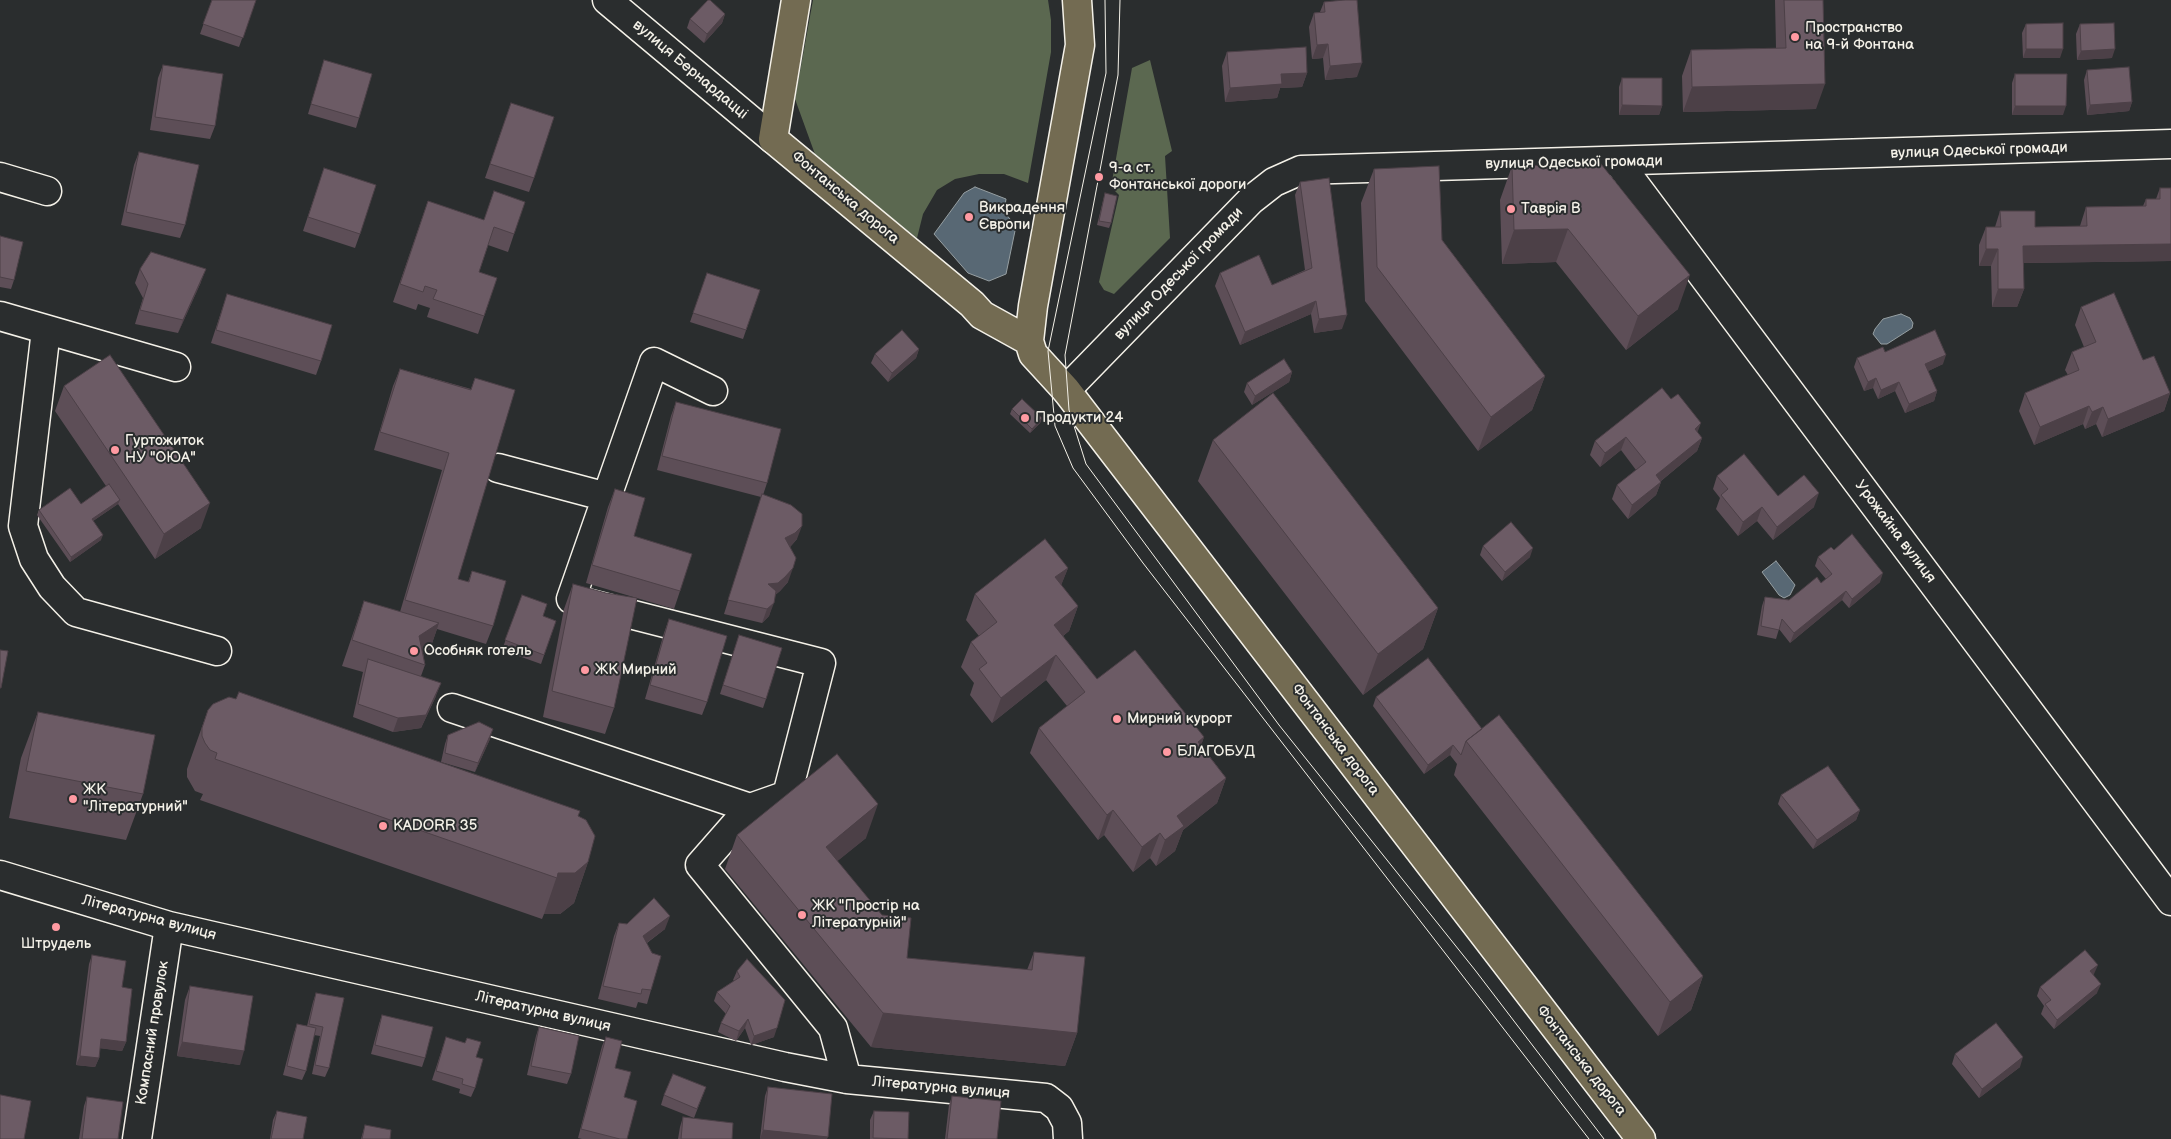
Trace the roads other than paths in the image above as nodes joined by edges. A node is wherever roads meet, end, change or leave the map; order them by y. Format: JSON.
{"nodes":[{"id":1,"x":607,"y":0,"type":"edge"},
{"id":2,"x":796,"y":0,"type":"edge"},
{"id":3,"x":1077,"y":0,"type":"edge"},
{"id":4,"x":773,"y":139,"type":"junction"},
{"id":5,"x":2171,"y":144,"type":"edge"},
{"id":6,"x":1618,"y":162,"type":"junction"},
{"id":7,"x":0,"y":177,"type":"edge"},
{"id":8,"x":47,"y":191,"type":"dead end"},
{"id":9,"x":0,"y":316,"type":"edge"},
{"id":10,"x":46,"y":330,"type":"junction"},
{"id":11,"x":1029,"y":341,"type":"junction"},
{"id":12,"x":176,"y":367,"type":"dead end"},
{"id":13,"x":1066,"y":390,"type":"junction"},
{"id":14,"x":712,"y":391,"type":"dead end"},
{"id":15,"x":498,"y":468,"type":"edge"},
{"id":16,"x":607,"y":497,"type":"junction"},
{"id":17,"x":217,"y":651,"type":"dead end"},
{"id":18,"x":452,"y":708,"type":"dead end"},
{"id":19,"x":750,"y":808,"type":"junction"},
{"id":20,"x":0,"y":875,"type":"edge"},
{"id":21,"x":2171,"y":902,"type":"edge"},
{"id":22,"x":169,"y":926,"type":"junction"},
{"id":23,"x":847,"y":1079,"type":"junction"},
{"id":24,"x":137,"y":1139,"type":"edge"},
{"id":25,"x":1068,"y":1139,"type":"edge"},
{"id":26,"x":1641,"y":1139,"type":"edge"}],
"edges":[{"from":1,"to":4,"type":"street","name":"вулиця Бернардацці"},
{"from":2,"to":4,"type":"main road"},
{"from":3,"to":11,"type":"main road"},
{"from":4,"to":11,"type":"main road","name":"Фонтанська дорога"},
{"from":5,"to":6,"type":"street","name":"вулиця Одеської громади"},
{"from":6,"to":13,"type":"street","name":"вулиця Одеської громади"},
{"from":6,"to":21,"type":"street","name":"Урожайна вулиця"},
{"from":7,"to":8,"type":"street"},
{"from":9,"to":10,"type":"street"},
{"from":10,"to":12,"type":"street"},
{"from":10,"to":17,"type":"street"},
{"from":11,"to":13,"type":"main road","name":"Фонтанська дорога"},
{"from":13,"to":26,"type":"main road","name":"Фонтанська дорога"},
{"from":14,"to":16,"type":"street"},
{"from":15,"to":16,"type":"street"},
{"from":16,"to":19,"type":"street"},
{"from":18,"to":19,"type":"street"},
{"from":19,"to":23,"type":"street"},
{"from":20,"to":22,"type":"street","name":"Літературна вулиця"},
{"from":22,"to":23,"type":"street","name":"Літературна вулиця"},
{"from":22,"to":24,"type":"street","name":"Компасний провулок"},
{"from":23,"to":25,"type":"street","name":"Літературна вулиця"}]}
